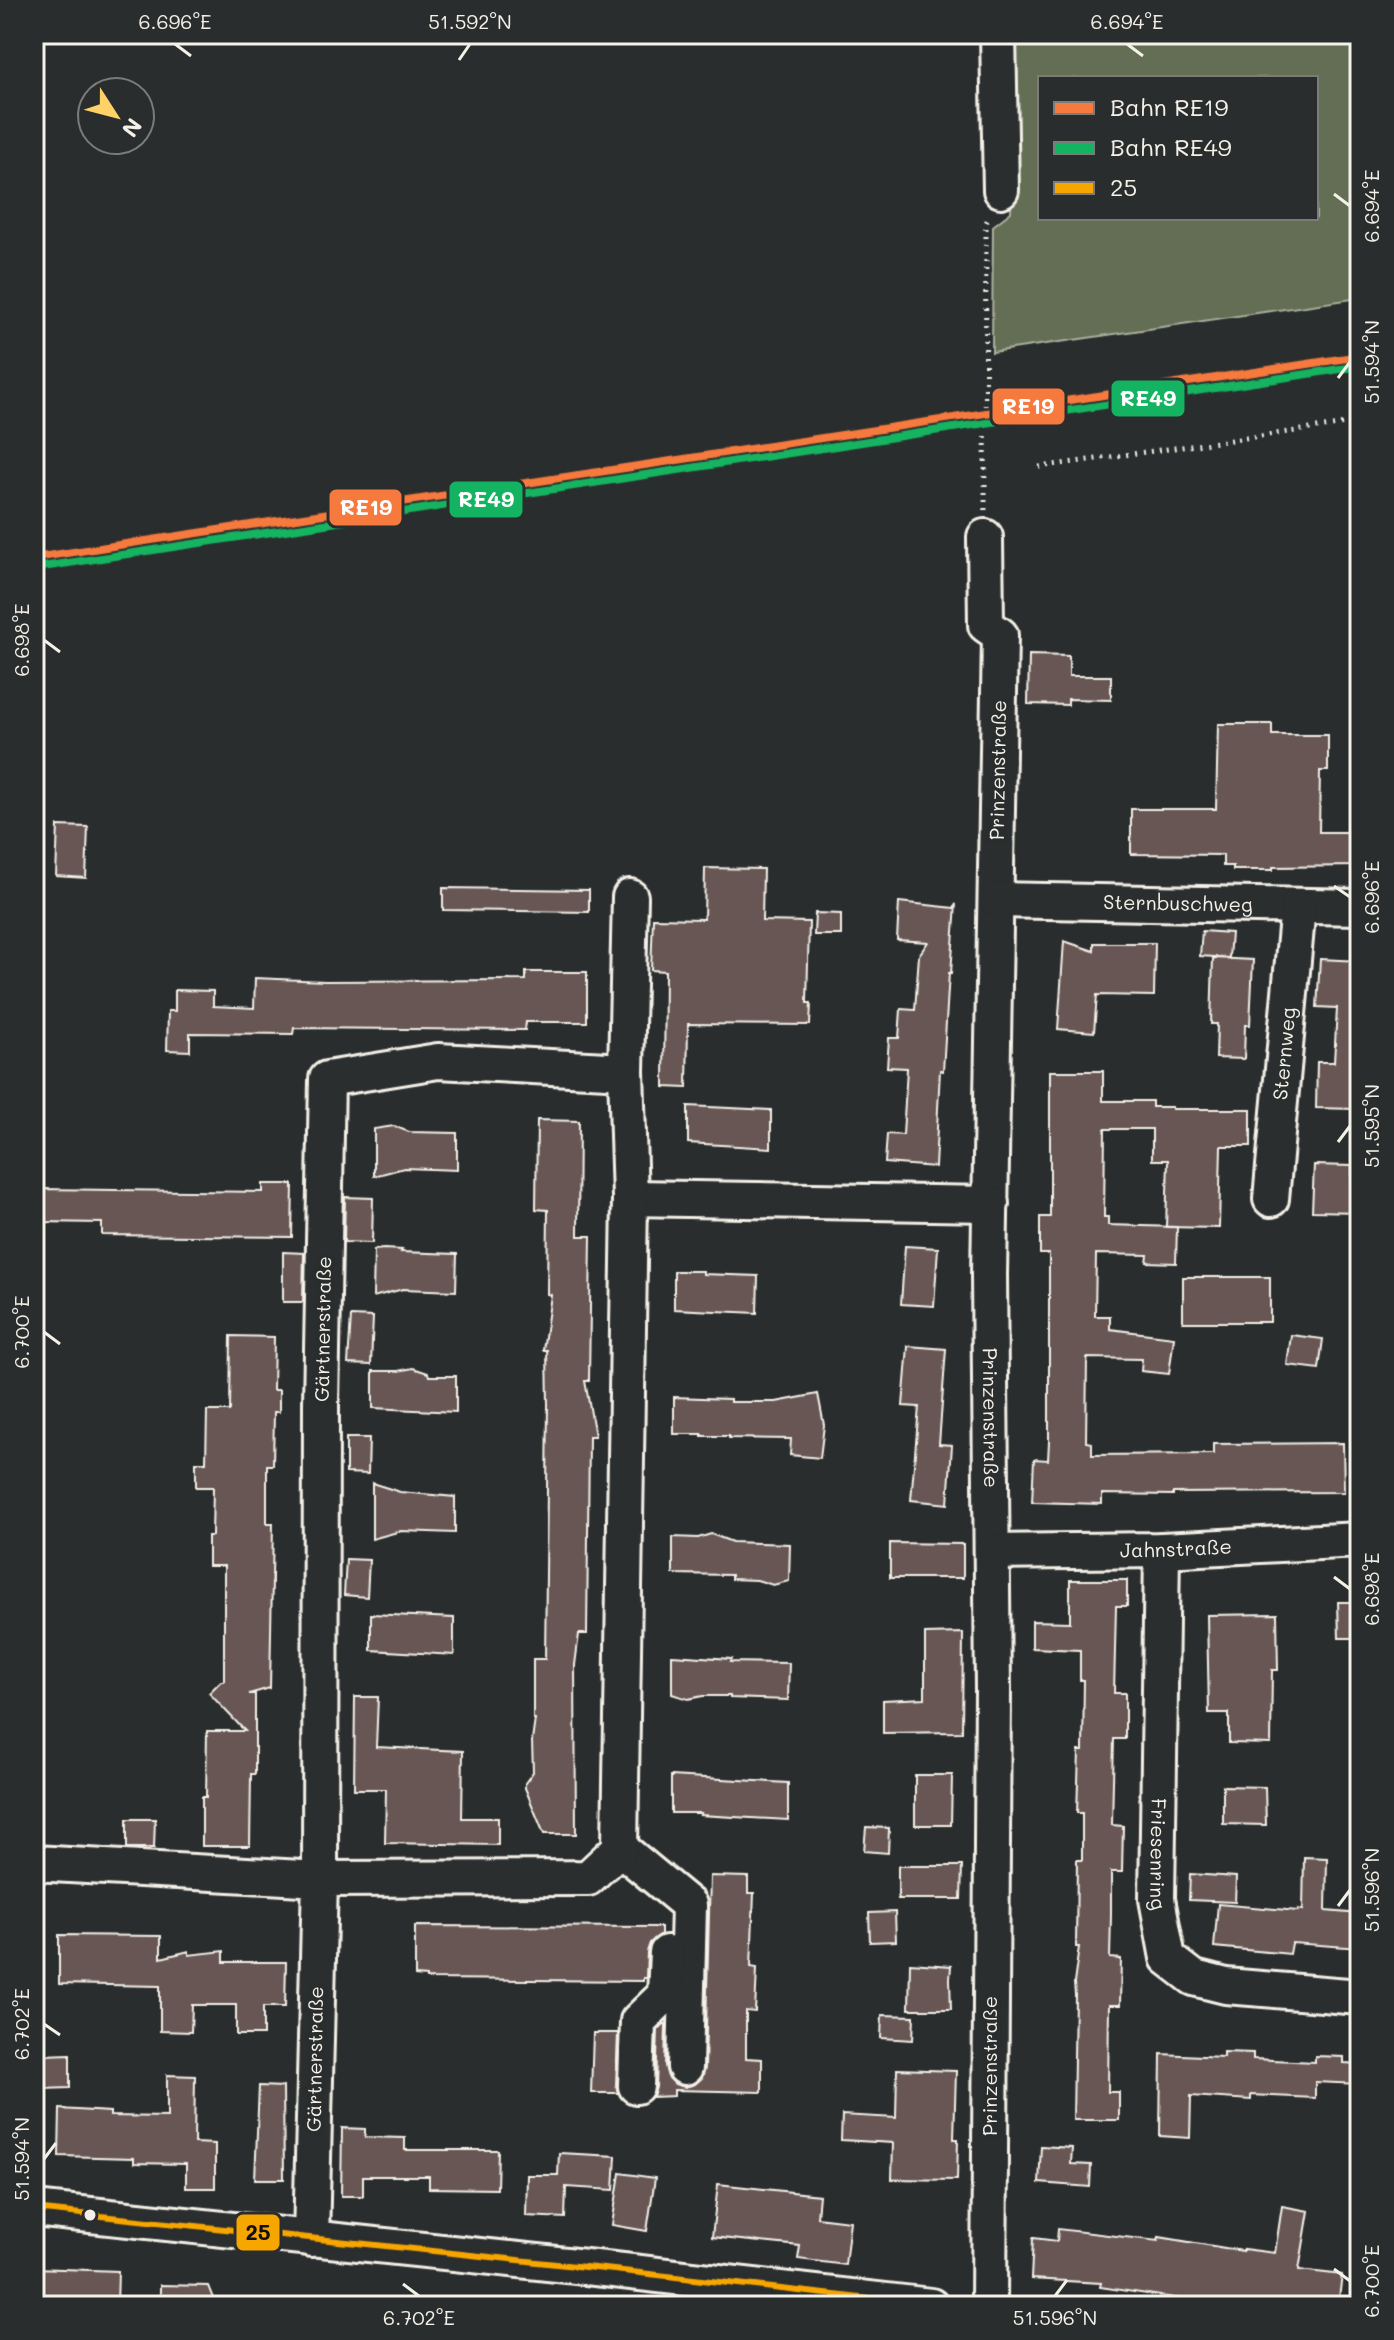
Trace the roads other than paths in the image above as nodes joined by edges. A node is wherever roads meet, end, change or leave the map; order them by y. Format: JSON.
{"nodes":[{"id":1,"x":998,"y":34,"type":"edge"},
{"id":2,"x":1001,"y":190,"type":"road end"},
{"id":3,"x":985,"y":537,"type":"road end"},
{"id":4,"x":630,"y":897,"type":"dead end"},
{"id":5,"x":996,"y":900,"type":"junction"},
{"id":6,"x":1298,"y":906,"type":"junction"},
{"id":7,"x":1360,"y":907,"type":"edge"},
{"id":8,"x":626,"y":1071,"type":"junction"},
{"id":9,"x":630,"y":1198,"type":"junction"},
{"id":10,"x":1271,"y":1199,"type":"dead end"},
{"id":11,"x":991,"y":1204,"type":"junction"},
{"id":12,"x":1360,"y":1540,"type":"edge"},
{"id":13,"x":1162,"y":1550,"type":"junction"},
{"id":14,"x":992,"y":1552,"type":"junction"},
{"id":15,"x":620,"y":1848,"type":"junction"},
{"id":16,"x":34,"y":1863,"type":"edge"},
{"id":17,"x":320,"y":1879,"type":"junction"},
{"id":18,"x":669,"y":1889,"type":"junction"},
{"id":19,"x":1360,"y":1997,"type":"edge"},
{"id":20,"x":685,"y":2067,"type":"dead end"},
{"id":21,"x":636,"y":2086,"type":"dead end"},
{"id":22,"x":34,"y":2209,"type":"edge"},
{"id":23,"x":311,"y":2239,"type":"junction"},
{"id":24,"x":931,"y":2306,"type":"edge"},
{"id":25,"x":989,"y":2306,"type":"edge"}],
"edges":[{"from":1,"to":2,"type":"street"},
{"from":3,"to":5,"type":"street","name":"Prinzenstraße"},
{"from":4,"to":8,"type":"street"},
{"from":5,"to":6,"type":"street","name":"Sternbuschweg"},
{"from":5,"to":11,"type":"street","name":"Prinzenstraße"},
{"from":6,"to":7,"type":"street","name":"Sternbuschweg"},
{"from":6,"to":10,"type":"street","name":"Sternweg"},
{"from":8,"to":9,"type":"street"},
{"from":8,"to":17,"type":"street","name":"Gärtnerstraße"},
{"from":9,"to":11,"type":"street"},
{"from":9,"to":15,"type":"street"},
{"from":11,"to":14,"type":"street","name":"Prinzenstraße"},
{"from":12,"to":13,"type":"street","name":"Jahnstraße"},
{"from":13,"to":14,"type":"street","name":"Jahnstraße"},
{"from":13,"to":19,"type":"street","name":"Friesenring"},
{"from":14,"to":25,"type":"street","name":"Prinzenstraße"},
{"from":15,"to":17,"type":"street"},
{"from":15,"to":18,"type":"street"},
{"from":16,"to":17,"type":"street"},
{"from":17,"to":23,"type":"street","name":"Gärtnerstraße"},
{"from":18,"to":20,"type":"street"},
{"from":18,"to":21,"type":"street"},
{"from":22,"to":23,"type":"street"},
{"from":23,"to":24,"type":"street"}]}
